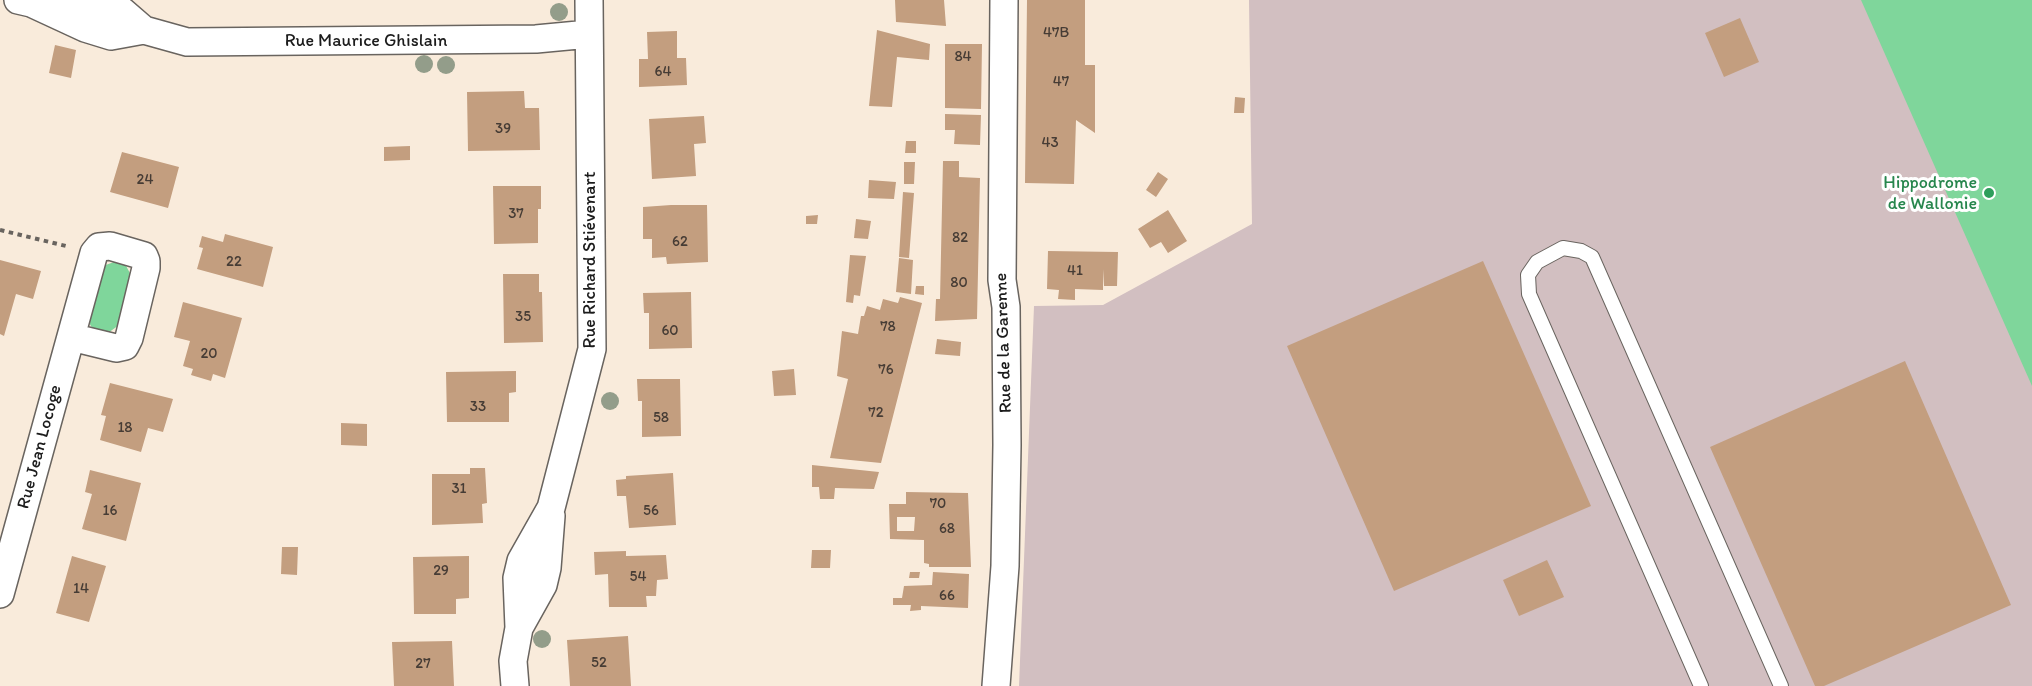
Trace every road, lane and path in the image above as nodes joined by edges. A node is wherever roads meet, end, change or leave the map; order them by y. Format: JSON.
{"nodes":[{"id":1,"x":589,"y":0,"type":"edge"},
{"id":2,"x":1004,"y":0,"type":"edge"},
{"id":3,"x":25,"y":2,"type":"edge"},
{"id":4,"x":589,"y":34,"type":"junction"},
{"id":5,"x":0,"y":230,"type":"edge"},
{"id":6,"x":94,"y":253,"type":"junction"},
{"id":7,"x":71,"y":338,"type":"junction"},
{"id":8,"x":5,"y":556,"type":"edge"},
{"id":9,"x":0,"y":594,"type":"edge"},
{"id":10,"x":514,"y":686,"type":"edge"},
{"id":11,"x":996,"y":686,"type":"edge"},
{"id":12,"x":1701,"y":686,"type":"edge"},
{"id":13,"x":1781,"y":686,"type":"edge"}],
"edges":[{"from":1,"to":4,"type":"street","name":"Rue Richard Stiévenart"},
{"from":2,"to":11,"type":"street","name":"Rue de la Garenne"},
{"from":3,"to":4,"type":"street","name":"Rue Maurice Ghislain"},
{"from":4,"to":10,"type":"street","name":"Rue Richard Stiévenart"},
{"from":5,"to":6,"type":"path"},
{"from":6,"to":7,"type":"street","name":"Rue Jean Locoge"},
{"from":6,"to":7,"type":"street"},
{"from":7,"to":8,"type":"street","name":"Rue Jean Locoge"},
{"from":8,"to":9,"type":"street","name":"Rue Jean Locoge"},
{"from":12,"to":13,"type":"lane"}]}
